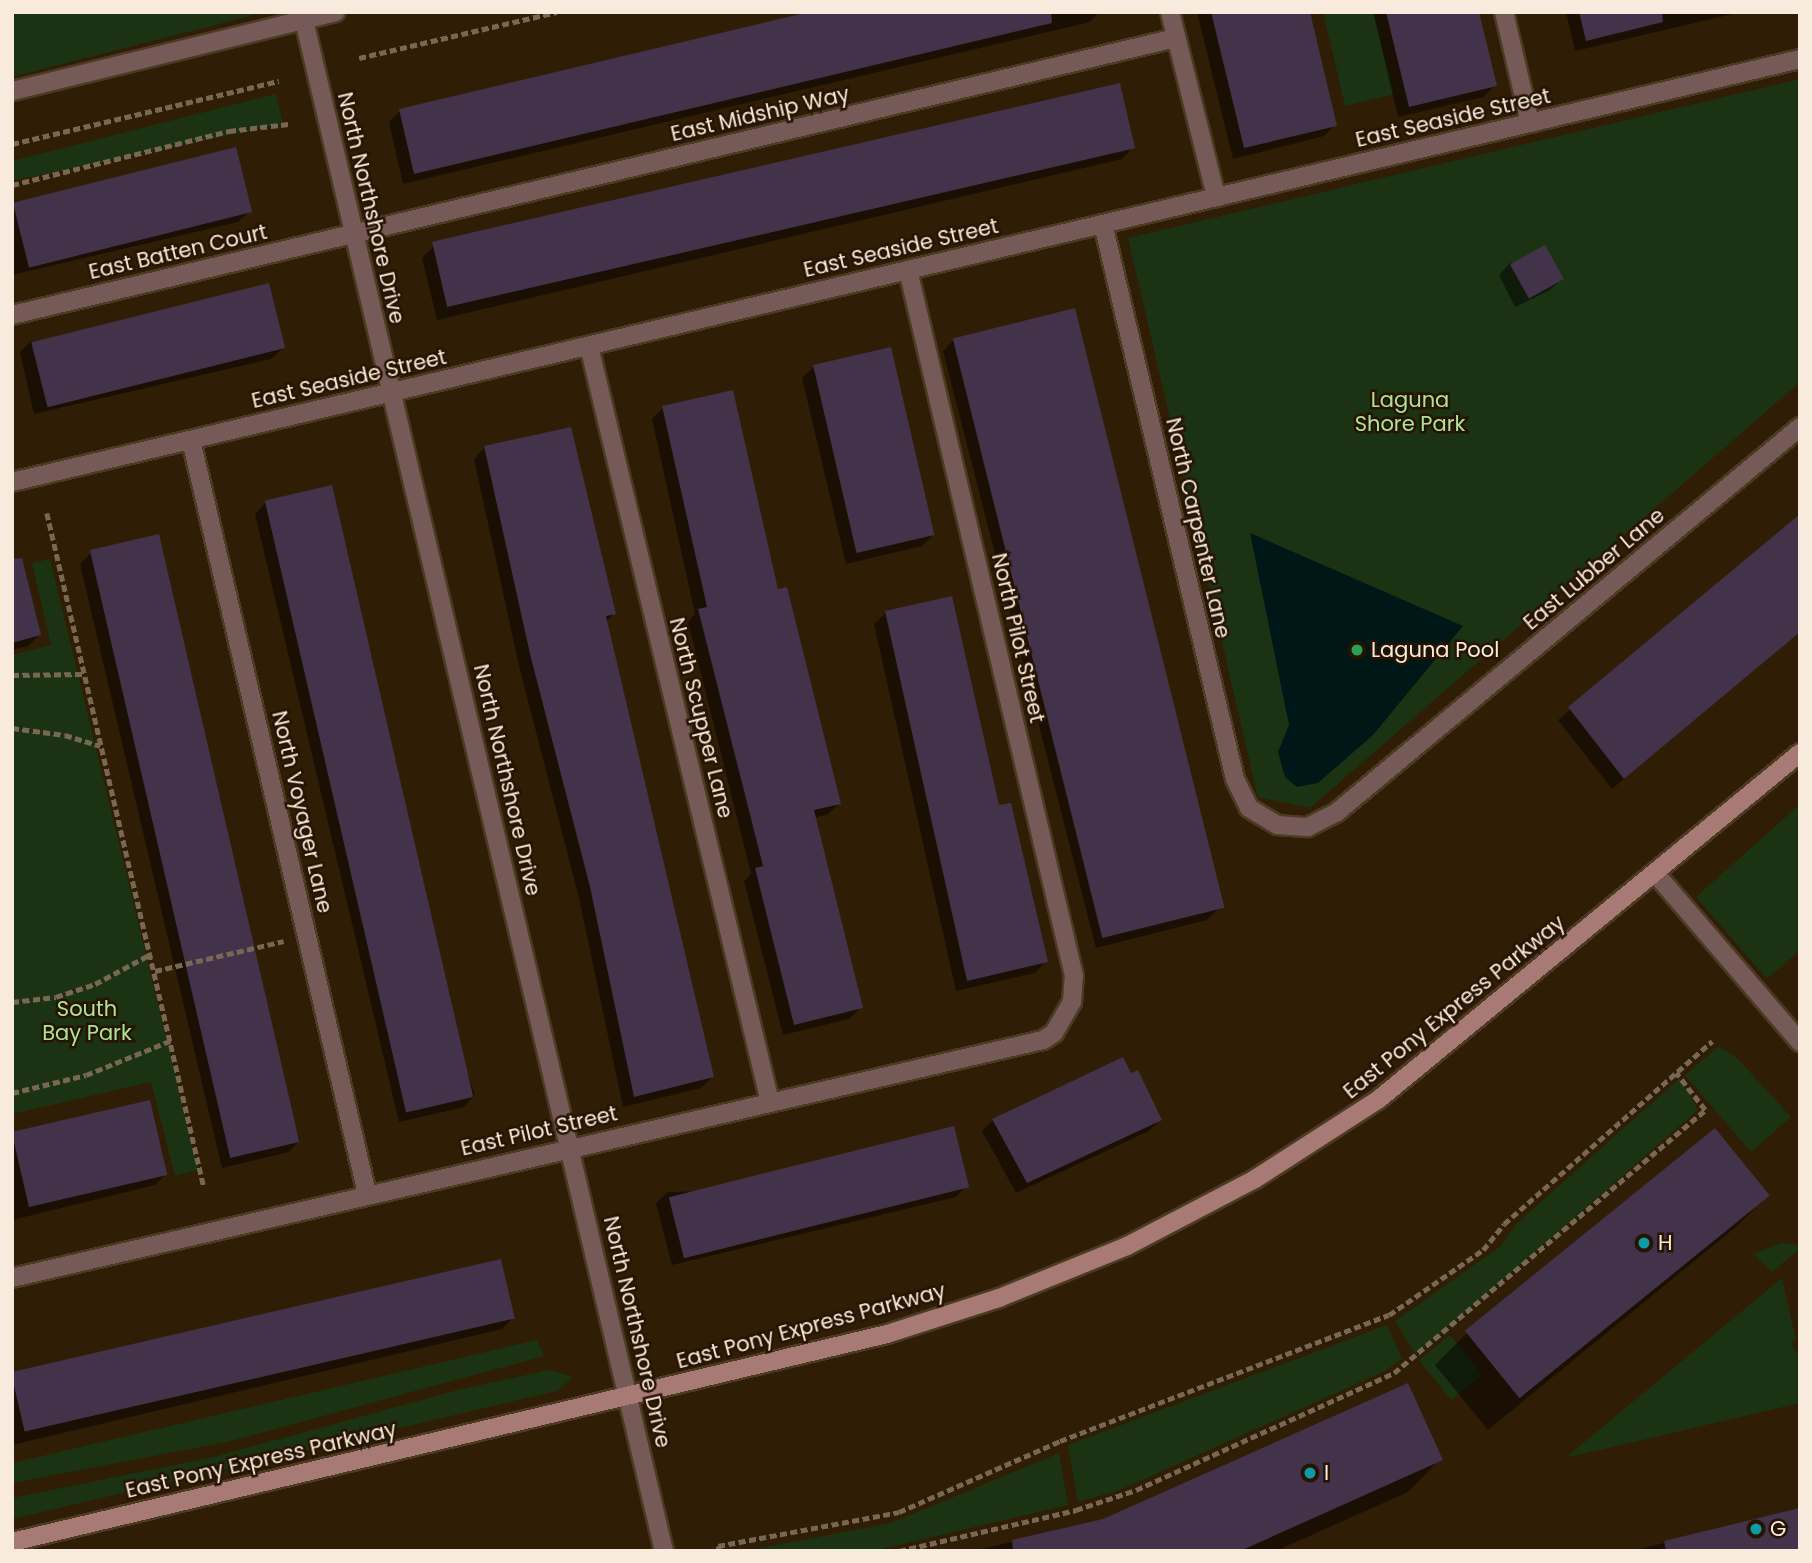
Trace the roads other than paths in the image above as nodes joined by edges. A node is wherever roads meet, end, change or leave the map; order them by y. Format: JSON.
{"nodes":[{"id":1,"x":335,"y":12,"type":"edge"},
{"id":2,"x":1170,"y":12,"type":"edge"},
{"id":3,"x":1504,"y":12,"type":"edge"},
{"id":4,"x":304,"y":20,"type":"junction"},
{"id":5,"x":1176,"y":38,"type":"junction"},
{"id":6,"x":1800,"y":60,"type":"edge"},
{"id":7,"x":12,"y":91,"type":"edge"},
{"id":8,"x":1530,"y":123,"type":"junction"},
{"id":9,"x":1216,"y":197,"type":"junction"},
{"id":10,"x":1103,"y":224,"type":"junction"},
{"id":11,"x":354,"y":234,"type":"junction"},
{"id":12,"x":908,"y":270,"type":"junction"},
{"id":13,"x":12,"y":315,"type":"edge"},
{"id":14,"x":589,"y":346,"type":"junction"},
{"id":15,"x":391,"y":392,"type":"junction"},
{"id":16,"x":1800,"y":427,"type":"edge"},
{"id":17,"x":191,"y":440,"type":"junction"},
{"id":18,"x":12,"y":482,"type":"edge"},
{"id":19,"x":1800,"y":753,"type":"edge"},
{"id":20,"x":1277,"y":825,"type":"joint"},
{"id":21,"x":1655,"y":873,"type":"junction"},
{"id":22,"x":1066,"y":1015,"type":"joint"},
{"id":23,"x":1800,"y":1042,"type":"edge"},
{"id":24,"x":770,"y":1101,"type":"junction"},
{"id":25,"x":571,"y":1146,"type":"junction"},
{"id":26,"x":368,"y":1195,"type":"junction"},
{"id":27,"x":12,"y":1278,"type":"edge"},
{"id":28,"x":627,"y":1397,"type":"junction"},
{"id":29,"x":12,"y":1542,"type":"edge"},
{"id":30,"x":664,"y":1551,"type":"edge"}],
"edges":[{"from":1,"to":4,"type":"street"},
{"from":2,"to":5,"type":"street"},
{"from":3,"to":8,"type":"street"},
{"from":4,"to":7,"type":"street"},
{"from":4,"to":11,"type":"street","name":"North Northshore Drive"},
{"from":5,"to":9,"type":"street"},
{"from":5,"to":11,"type":"street","name":"East Midship Way"},
{"from":6,"to":8,"type":"street","name":"East Seaside Street"},
{"from":8,"to":9,"type":"street","name":"East Seaside Street"},
{"from":9,"to":10,"type":"street","name":"East Seaside Street"},
{"from":10,"to":12,"type":"street","name":"East Seaside Street"},
{"from":10,"to":20,"type":"street","name":"North Carpenter Lane"},
{"from":11,"to":13,"type":"street","name":"East Batten Court"},
{"from":11,"to":15,"type":"street","name":"North Northshore Drive"},
{"from":12,"to":14,"type":"street","name":"East Seaside Street"},
{"from":12,"to":22,"type":"street","name":"North Pilot Street"},
{"from":14,"to":15,"type":"street","name":"East Seaside Street"},
{"from":14,"to":24,"type":"street","name":"North Scupper Lane"},
{"from":15,"to":17,"type":"street","name":"East Seaside Street"},
{"from":15,"to":25,"type":"street","name":"North Northshore Drive"},
{"from":16,"to":20,"type":"street","name":"East Lubber Lane"},
{"from":17,"to":18,"type":"street","name":"East Seaside Street"},
{"from":17,"to":26,"type":"street","name":"North Voyager Lane"},
{"from":19,"to":21,"type":"main road","name":"East Pony Express Parkway"},
{"from":21,"to":23,"type":"street"},
{"from":21,"to":28,"type":"main road","name":"East Pony Express Parkway"},
{"from":22,"to":24,"type":"street","name":"East Pilot Street"},
{"from":24,"to":25,"type":"street","name":"East Pilot Street"},
{"from":25,"to":26,"type":"street","name":"East Pilot Street"},
{"from":25,"to":28,"type":"street","name":"North Northshore Drive"},
{"from":26,"to":27,"type":"street","name":"East Pilot Street"},
{"from":28,"to":29,"type":"main road","name":"East Pony Express Parkway"},
{"from":28,"to":30,"type":"street","name":"North Northshore Drive"}]}
